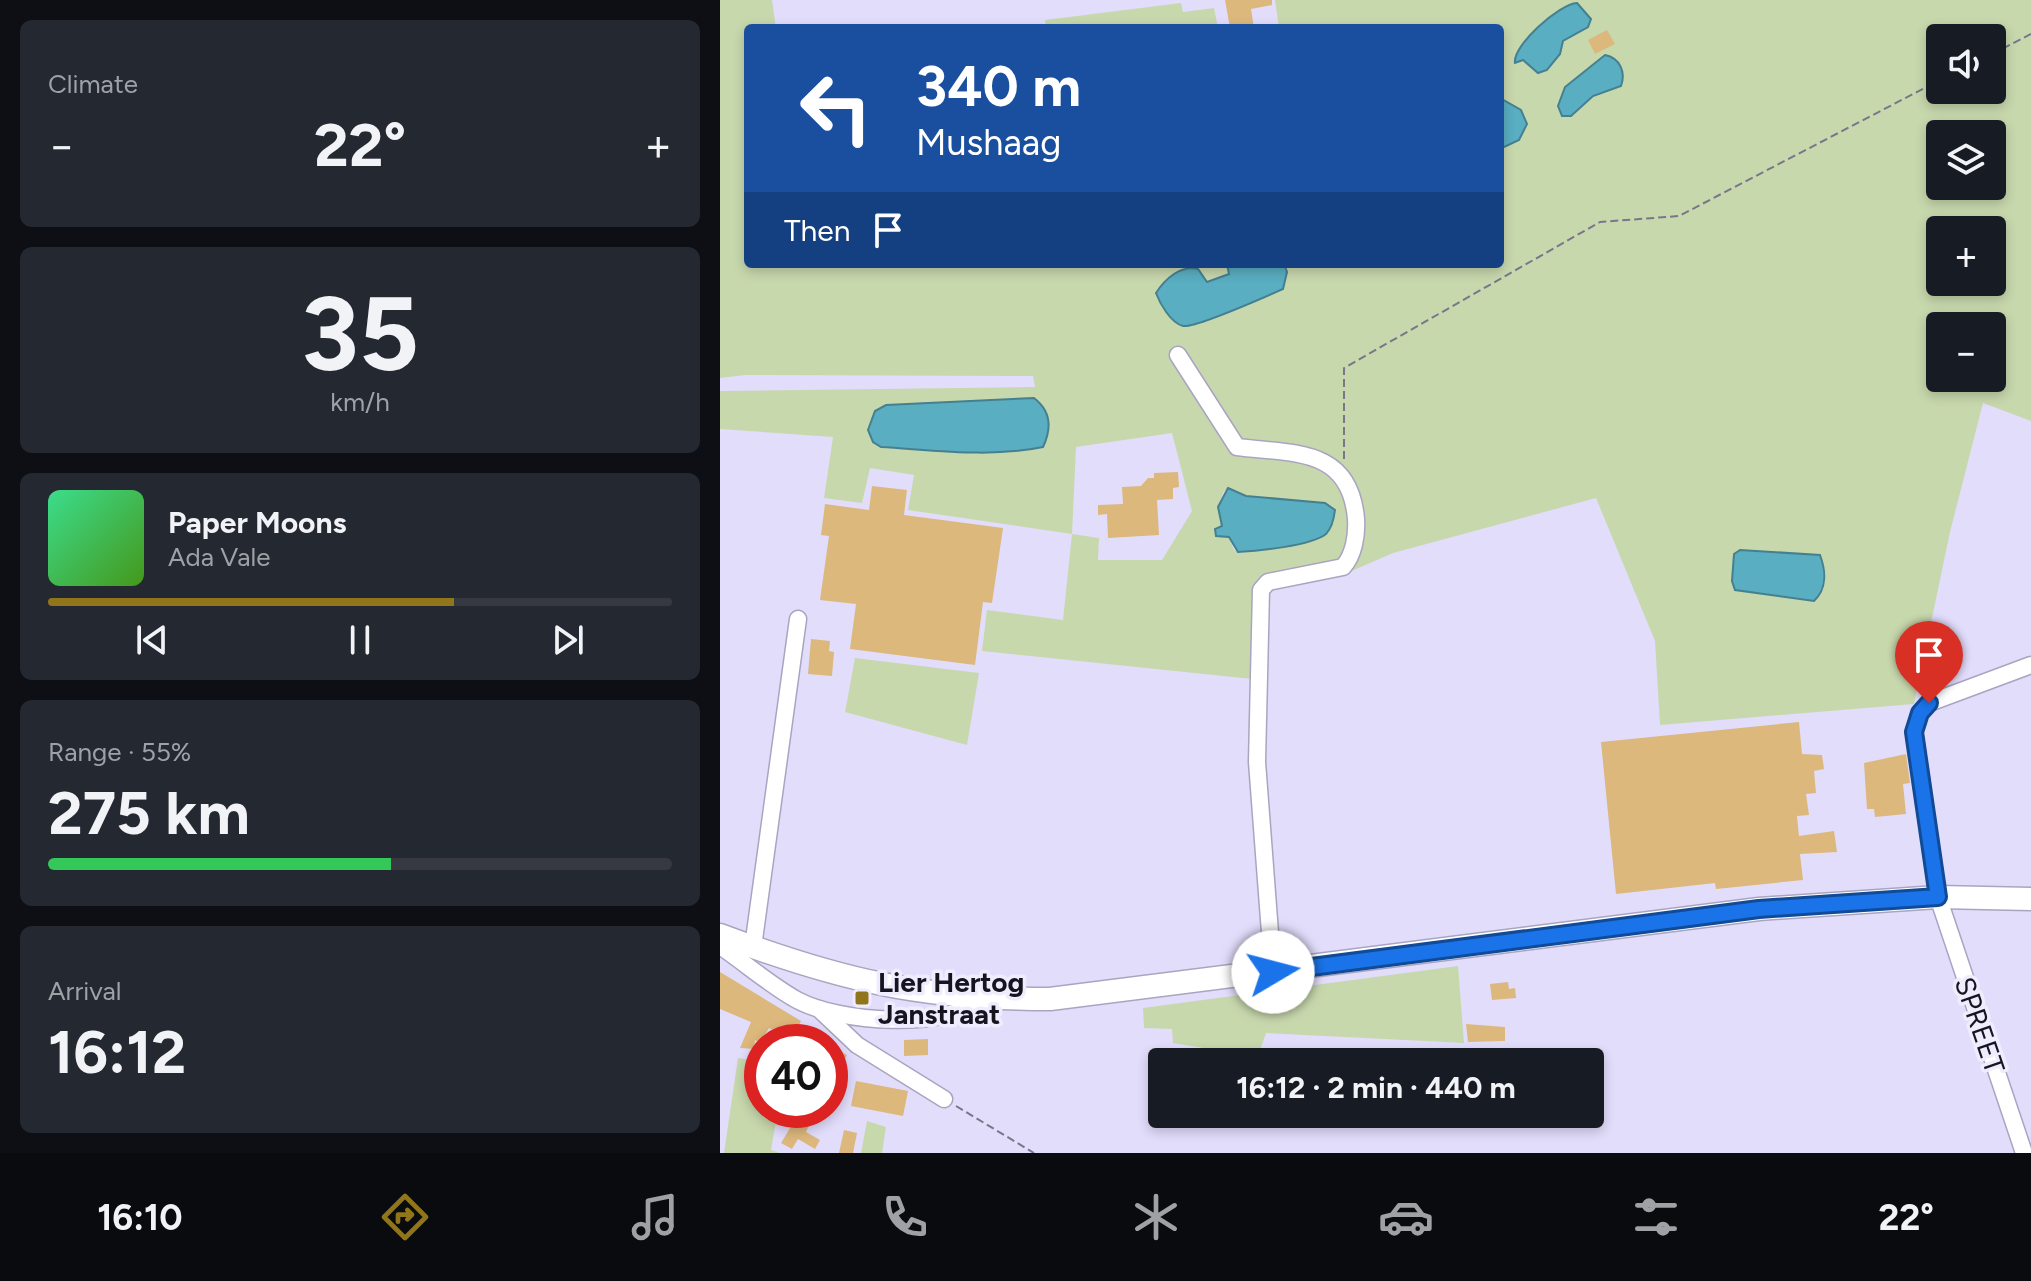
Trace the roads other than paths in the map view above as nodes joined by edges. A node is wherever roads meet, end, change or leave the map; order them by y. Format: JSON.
{"nodes":[{"id":1,"x":1178,"y":355,"type":"dead end"},
{"id":2,"x":798,"y":619,"type":"dead end"},
{"id":3,"x":2031,"y":665,"type":"edge"},
{"id":4,"x":1938,"y":897,"type":"junction"},
{"id":5,"x":2031,"y":899,"type":"edge"},
{"id":6,"x":720,"y":935,"type":"edge"},
{"id":7,"x":720,"y":946,"type":"edge"},
{"id":8,"x":753,"y":947,"type":"junction"},
{"id":9,"x":1273,"y":972,"type":"junction"},
{"id":10,"x":984,"y":999,"type":"junction"},
{"id":11,"x":819,"y":1009,"type":"junction"},
{"id":12,"x":944,"y":1099,"type":"road end"},
{"id":13,"x":2024,"y":1153,"type":"edge"}],
"edges":[{"from":1,"to":9,"type":"street"},
{"from":2,"to":8,"type":"street"},
{"from":3,"to":4,"type":"street","name":"SPREET"},
{"from":4,"to":5,"type":"street"},
{"from":4,"to":9,"type":"street"},
{"from":4,"to":13,"type":"street","name":"SPREET"},
{"from":6,"to":8,"type":"street"},
{"from":7,"to":11,"type":"street"},
{"from":8,"to":10,"type":"street"},
{"from":9,"to":10,"type":"street"},
{"from":10,"to":11,"type":"street"},
{"from":11,"to":12,"type":"street"}]}
